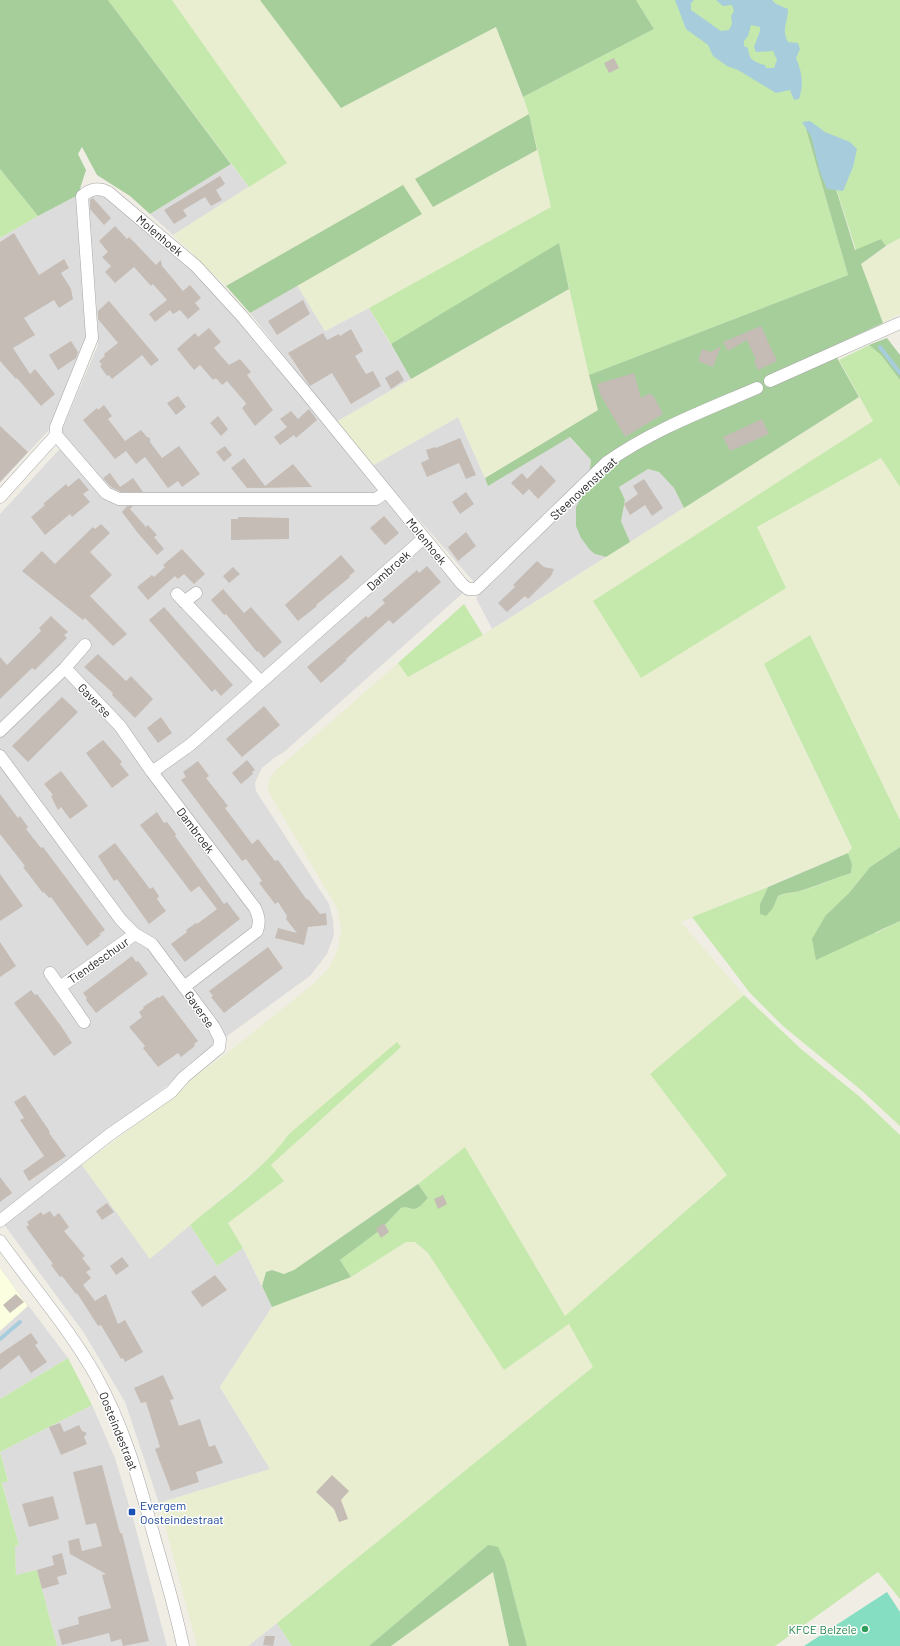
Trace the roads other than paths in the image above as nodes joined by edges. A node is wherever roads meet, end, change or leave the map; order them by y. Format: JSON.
{"nodes":[{"id":1,"x":900,"y":323,"type":"edge"},
{"id":2,"x":770,"y":381,"type":"dead end"},
{"id":3,"x":757,"y":388,"type":"dead end"},
{"id":4,"x":56,"y":435,"type":"junction"},
{"id":5,"x":386,"y":492,"type":"junction"},
{"id":6,"x":0,"y":497,"type":"edge"},
{"id":7,"x":424,"y":538,"type":"junction"},
{"id":8,"x":468,"y":589,"type":"joint"},
{"id":9,"x":196,"y":593,"type":"dead end"},
{"id":10,"x":85,"y":645,"type":"dead end"},
{"id":11,"x":65,"y":668,"type":"junction"},
{"id":12,"x":261,"y":682,"type":"junction"},
{"id":13,"x":0,"y":731,"type":"edge"},
{"id":14,"x":0,"y":756,"type":"edge"},
{"id":15,"x":152,"y":772,"type":"junction"},
{"id":16,"x":135,"y":934,"type":"junction"},
{"id":17,"x":50,"y":973,"type":"dead end"},
{"id":18,"x":60,"y":987,"type":"junction"},
{"id":19,"x":184,"y":987,"type":"junction"},
{"id":20,"x":84,"y":1022,"type":"dead end"},
{"id":21,"x":0,"y":1221,"type":"edge"},
{"id":22,"x":0,"y":1241,"type":"edge"},
{"id":23,"x":183,"y":1646,"type":"edge"}],
"edges":[{"from":1,"to":2,"type":"street"},
{"from":3,"to":8,"type":"street","name":"Steenovenstraat"},
{"from":4,"to":5,"type":"street"},
{"from":4,"to":5,"type":"street","name":"Molenhoek"},
{"from":4,"to":6,"type":"street","name":"Molenhoek"},
{"from":5,"to":7,"type":"street","name":"Molenhoek"},
{"from":7,"to":8,"type":"street","name":"Molenhoek"},
{"from":7,"to":12,"type":"street","name":"Dambroek"},
{"from":9,"to":12,"type":"street"},
{"from":10,"to":11,"type":"street"},
{"from":11,"to":13,"type":"street"},
{"from":11,"to":15,"type":"street","name":"Gaverse"},
{"from":12,"to":15,"type":"street","name":"Dambroek"},
{"from":14,"to":16,"type":"street","name":"Gaverse"},
{"from":15,"to":19,"type":"street","name":"Dambroek"},
{"from":16,"to":18,"type":"street","name":"Tiendeschuur"},
{"from":16,"to":19,"type":"street","name":"Gaverse"},
{"from":17,"to":18,"type":"street","name":"Tiendeschuur"},
{"from":18,"to":20,"type":"street","name":"Tiendeschuur"},
{"from":19,"to":21,"type":"street","name":"Gaverse"},
{"from":22,"to":23,"type":"street","name":"Oosteindestraat"}]}
